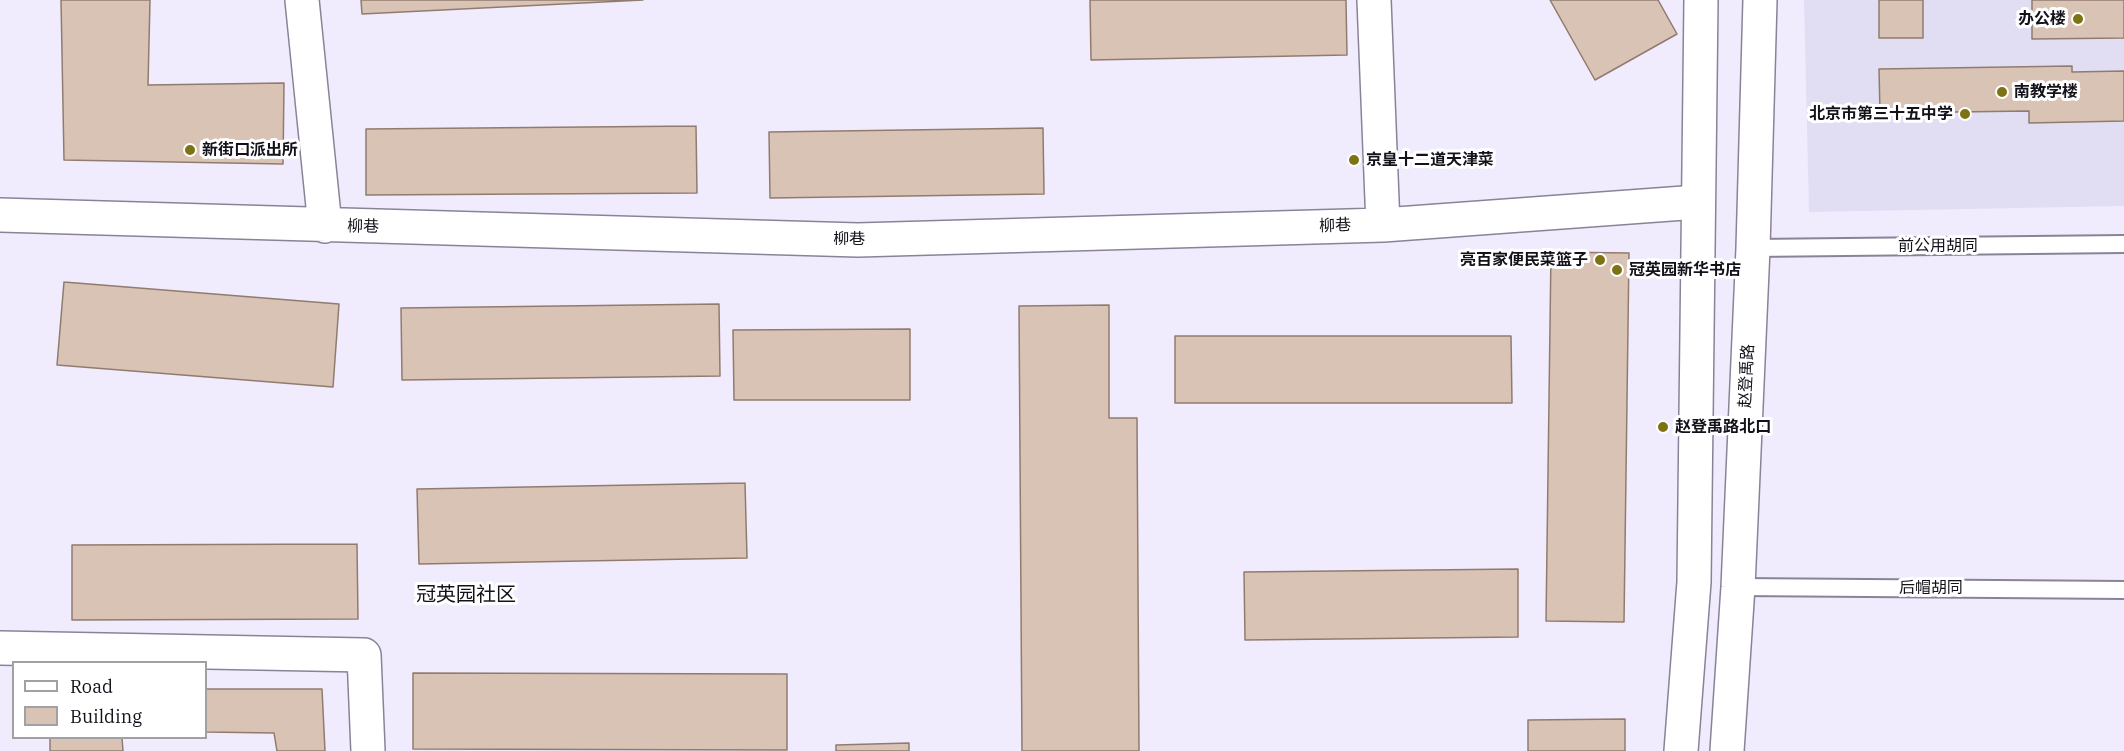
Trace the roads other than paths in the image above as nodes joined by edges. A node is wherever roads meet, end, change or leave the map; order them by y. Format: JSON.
{"nodes":[{"id":1,"x":302,"y":0,"type":"edge"},
{"id":2,"x":1374,"y":0,"type":"edge"},
{"id":3,"x":1701,"y":0,"type":"edge"},
{"id":4,"x":1760,"y":0,"type":"edge"},
{"id":5,"x":1698,"y":202,"type":"junction"},
{"id":6,"x":0,"y":215,"type":"edge"},
{"id":7,"x":1383,"y":225,"type":"junction"},
{"id":8,"x":325,"y":226,"type":"junction"},
{"id":9,"x":2124,"y":244,"type":"edge"},
{"id":10,"x":1753,"y":248,"type":"junction"},
{"id":11,"x":1738,"y":587,"type":"junction"},
{"id":12,"x":2124,"y":590,"type":"edge"},
{"id":13,"x":0,"y":648,"type":"edge"},
{"id":14,"x":368,"y":751,"type":"edge"},
{"id":15,"x":1682,"y":751,"type":"edge"},
{"id":16,"x":1727,"y":751,"type":"edge"}],
"edges":[{"from":1,"to":8,"type":"street"},
{"from":2,"to":7,"type":"street"},
{"from":3,"to":5,"type":"street"},
{"from":4,"to":10,"type":"street","name":"赵登禹路"},
{"from":5,"to":7,"type":"street","name":"柳巷"},
{"from":5,"to":15,"type":"street"},
{"from":6,"to":8,"type":"street","name":"柳巷"},
{"from":7,"to":8,"type":"street","name":"柳巷"},
{"from":9,"to":10,"type":"lane","name":"前公用胡同"},
{"from":10,"to":11,"type":"street","name":"赵登禹路"},
{"from":11,"to":12,"type":"lane","name":"后帽胡同"},
{"from":11,"to":16,"type":"street","name":"赵登禹路"},
{"from":13,"to":14,"type":"street"}]}
